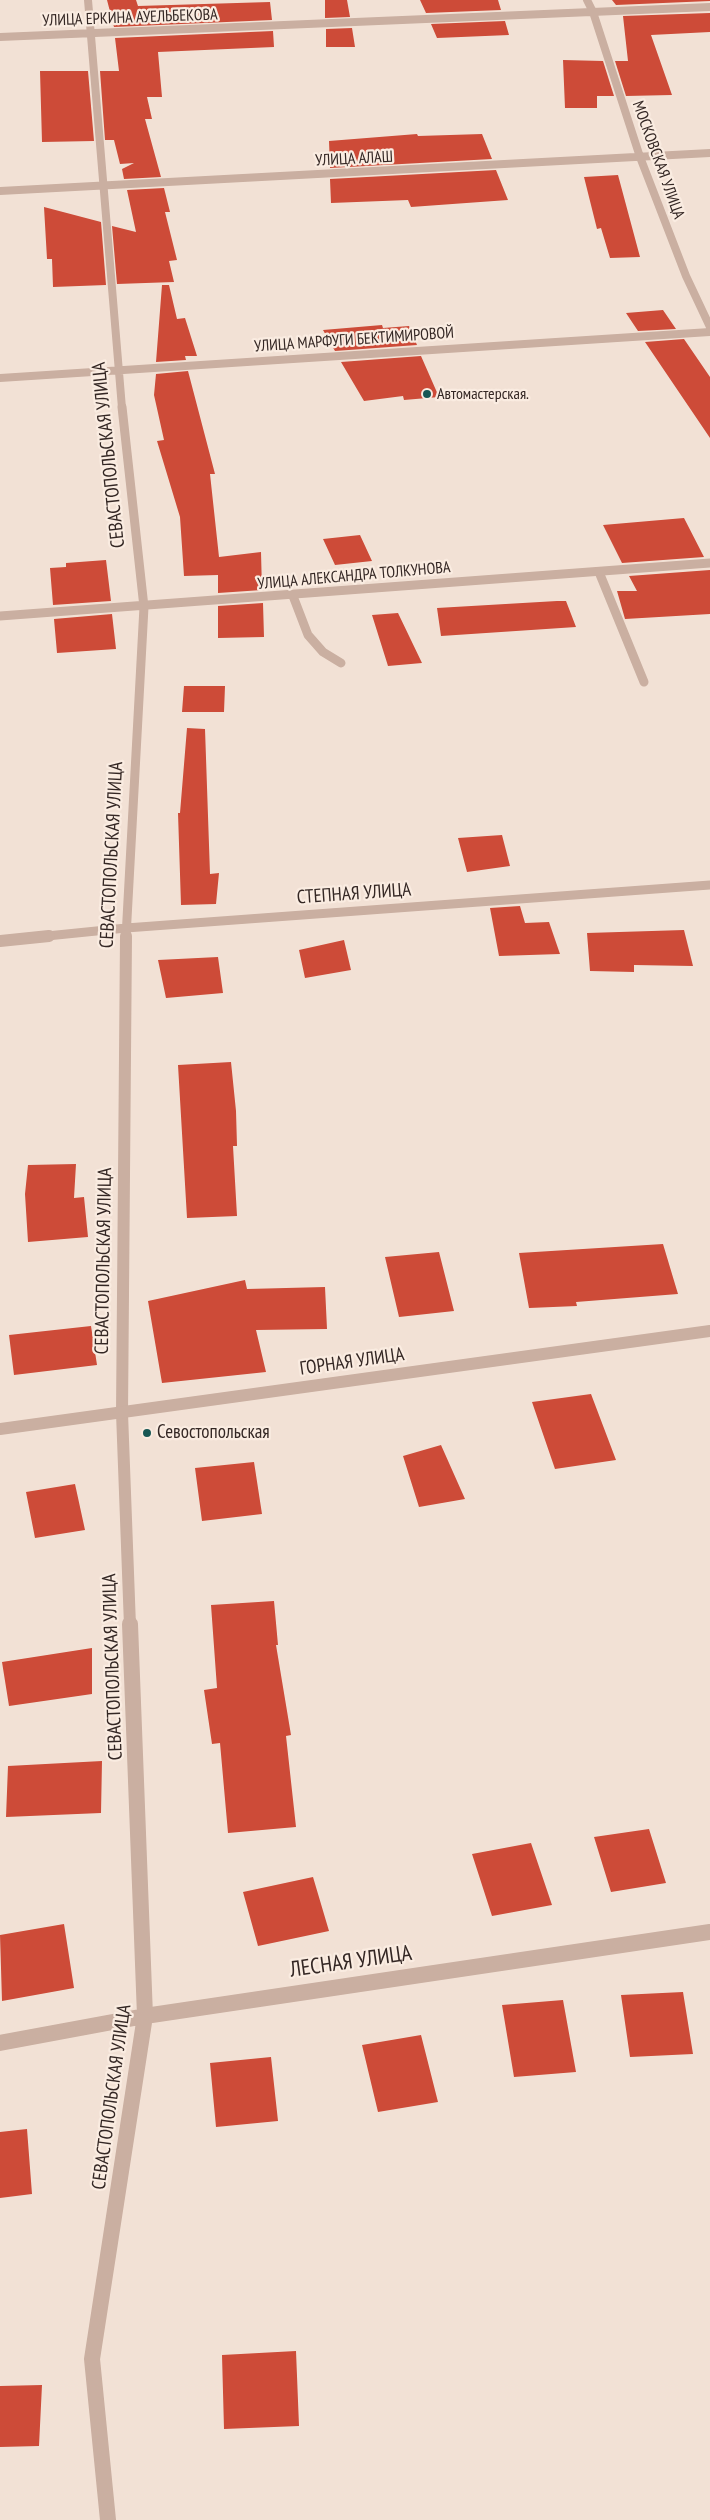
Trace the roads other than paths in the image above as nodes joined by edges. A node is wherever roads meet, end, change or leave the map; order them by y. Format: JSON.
{"nodes":[{"id":1,"x":88,"y":0,"type":"edge"},
{"id":2,"x":587,"y":0,"type":"edge"},
{"id":3,"x":710,"y":7,"type":"edge"},
{"id":4,"x":593,"y":12,"type":"junction"},
{"id":5,"x":92,"y":33,"type":"junction"},
{"id":6,"x":0,"y":37,"type":"edge"},
{"id":7,"x":710,"y":153,"type":"edge"},
{"id":8,"x":640,"y":157,"type":"junction"},
{"id":9,"x":103,"y":186,"type":"junction"},
{"id":10,"x":0,"y":191,"type":"edge"},
{"id":11,"x":710,"y":327,"type":"edge"},
{"id":12,"x":710,"y":332,"type":"edge"},
{"id":13,"x":118,"y":370,"type":"junction"},
{"id":14,"x":0,"y":378,"type":"edge"},
{"id":15,"x":710,"y":563,"type":"edge"},
{"id":16,"x":599,"y":572,"type":"junction"},
{"id":17,"x":294,"y":596,"type":"junction"},
{"id":18,"x":144,"y":608,"type":"junction"},
{"id":19,"x":0,"y":616,"type":"edge"},
{"id":20,"x":341,"y":664,"type":"dead end"},
{"id":21,"x":644,"y":682,"type":"dead end"},
{"id":22,"x":710,"y":885,"type":"edge"},
{"id":23,"x":126,"y":928,"type":"junction"},
{"id":24,"x":0,"y":940,"type":"edge"},
{"id":25,"x":710,"y":1331,"type":"edge"},
{"id":26,"x":122,"y":1413,"type":"junction"},
{"id":27,"x":0,"y":1429,"type":"edge"},
{"id":28,"x":710,"y":1932,"type":"edge"},
{"id":29,"x":145,"y":2016,"type":"junction"},
{"id":30,"x":0,"y":2043,"type":"edge"},
{"id":31,"x":108,"y":2520,"type":"edge"}],
"edges":[{"from":1,"to":5,"type":"street","name":"СЕВАСТОПОЛЬСКАЯ УЛИЦА"},
{"from":2,"to":4,"type":"street","name":"МОСКОВСКАЯ УЛИЦА"},
{"from":3,"to":4,"type":"street","name":"УЛИЦА ЕРКИНА АУЕЛЬБЕКОВА"},
{"from":4,"to":5,"type":"street","name":"УЛИЦА ЕРКИНА АУЕЛЬБЕКОВА"},
{"from":4,"to":8,"type":"street","name":"МОСКОВСКАЯ УЛИЦА"},
{"from":5,"to":6,"type":"street","name":"УЛИЦА ЕРКИНА АУЕЛЬБЕКОВА"},
{"from":5,"to":9,"type":"street","name":"СЕВАСТОПОЛЬСКАЯ УЛИЦА"},
{"from":7,"to":8,"type":"street","name":"УЛИЦА АЛАШ"},
{"from":8,"to":9,"type":"street","name":"УЛИЦА АЛАШ"},
{"from":8,"to":11,"type":"street","name":"МОСКОВСКАЯ УЛИЦА"},
{"from":9,"to":10,"type":"street","name":"УЛИЦА АЛАШ"},
{"from":9,"to":13,"type":"street","name":"СЕВАСТОПОЛЬСКАЯ УЛИЦА"},
{"from":12,"to":13,"type":"street","name":"УЛИЦА МАРФУГИ БЕКТИМИРОВОЙ"},
{"from":13,"to":14,"type":"street","name":"УЛИЦА МАРФУГИ БЕКТИМИРОВОЙ"},
{"from":13,"to":18,"type":"street","name":"СЕВАСТОПОЛЬСКАЯ УЛИЦА"},
{"from":15,"to":16,"type":"street","name":"УЛИЦА АЛЕКСАНДРА ТОЛКУНОВА"},
{"from":16,"to":17,"type":"street","name":"УЛИЦА АЛЕКСАНДРА ТОЛКУНОВА"},
{"from":16,"to":21,"type":"street"},
{"from":17,"to":18,"type":"street","name":"УЛИЦА АЛЕКСАНДРА ТОЛКУНОВА"},
{"from":17,"to":20,"type":"street"},
{"from":18,"to":19,"type":"street","name":"УЛИЦА АЛЕКСАНДРА ТОЛКУНОВА"},
{"from":18,"to":23,"type":"street","name":"СЕВАСТОПОЛЬСКАЯ УЛИЦА"},
{"from":22,"to":23,"type":"street","name":"СТЕПНАЯ УЛИЦА"},
{"from":23,"to":24,"type":"street","name":"СТЕПНАЯ УЛИЦА"},
{"from":23,"to":26,"type":"street","name":"СЕВАСТОПОЛЬСКАЯ УЛИЦА"},
{"from":25,"to":26,"type":"street","name":"ГОРНАЯ УЛИЦА"},
{"from":26,"to":27,"type":"street","name":"ГОРНАЯ УЛИЦА"},
{"from":26,"to":29,"type":"street","name":"СЕВАСТОПОЛЬСКАЯ УЛИЦА"},
{"from":28,"to":29,"type":"street","name":"ЛЕСНАЯ УЛИЦА"},
{"from":29,"to":30,"type":"street","name":"ЛЕСНАЯ УЛИЦА"},
{"from":29,"to":31,"type":"street","name":"СЕВАСТОПОЛЬСКАЯ УЛИЦА"}]}
